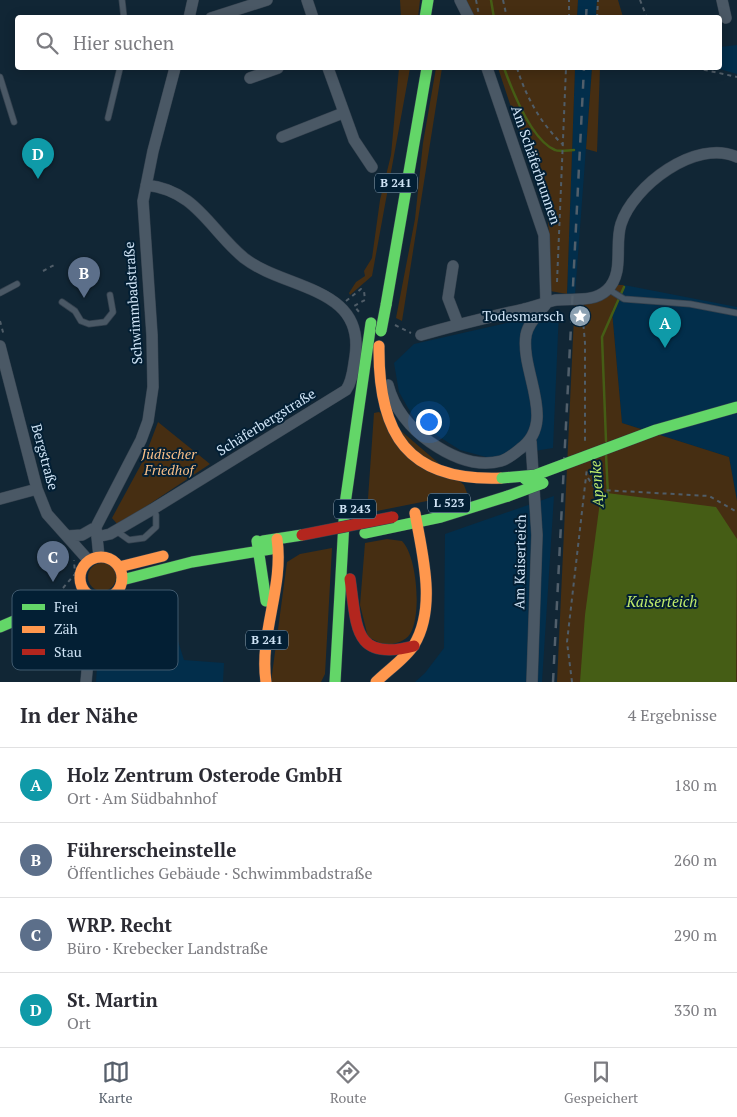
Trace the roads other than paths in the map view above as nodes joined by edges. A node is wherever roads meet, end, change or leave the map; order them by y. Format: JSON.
{"nodes":[{"id":1,"x":122,"y":0,"type":"edge"},
{"id":2,"x":193,"y":0,"type":"edge"},
{"id":3,"x":267,"y":0,"type":"edge"},
{"id":4,"x":308,"y":0,"type":"edge"},
{"id":5,"x":460,"y":0,"type":"edge"},
{"id":6,"x":722,"y":0,"type":"edge"},
{"id":7,"x":124,"y":15,"type":"edge"},
{"id":8,"x":189,"y":15,"type":"edge"},
{"id":9,"x":220,"y":15,"type":"edge"},
{"id":10,"x":312,"y":15,"type":"edge"},
{"id":11,"x":467,"y":15,"type":"edge"},
{"id":12,"x":726,"y":18,"type":"dead end"},
{"id":13,"x":120,"y":70,"type":"edge"},
{"id":14,"x":175,"y":70,"type":"edge"},
{"id":15,"x":272,"y":70,"type":"edge"},
{"id":16,"x":329,"y":70,"type":"edge"},
{"id":17,"x":416,"y":70,"type":"edge"},
{"id":18,"x":427,"y":70,"type":"edge"},
{"id":19,"x":488,"y":70,"type":"edge"},
{"id":20,"x":0,"y":77,"type":"edge"},
{"id":21,"x":250,"y":78,"type":"dead end"},
{"id":22,"x":343,"y":113,"type":"junction"},
{"id":23,"x":108,"y":118,"type":"dead end"},
{"id":24,"x":14,"y":122,"type":"dead end"},
{"id":25,"x":282,"y":137,"type":"dead end"},
{"id":26,"x":737,"y":158,"type":"edge"},
{"id":27,"x":372,"y":168,"type":"dead end"},
{"id":28,"x":146,"y":185,"type":"junction"},
{"id":29,"x":453,"y":266,"type":"dead end"},
{"id":30,"x":17,"y":284,"type":"dead end"},
{"id":31,"x":612,"y":292,"type":"junction"},
{"id":32,"x":0,"y":293,"type":"edge"},
{"id":33,"x":110,"y":295,"type":"dead end"},
{"id":34,"x":62,"y":302,"type":"dead end"},
{"id":35,"x":550,"y":302,"type":"junction"},
{"id":36,"x":737,"y":313,"type":"edge"},
{"id":37,"x":458,"y":324,"type":"junction"},
{"id":38,"x":421,"y":335,"type":"dead end"},
{"id":39,"x":0,"y":346,"type":"edge"},
{"id":40,"x":379,"y":346,"type":"junction"},
{"id":41,"x":388,"y":385,"type":"dead end"},
{"id":42,"x":737,"y":407,"type":"edge"},
{"id":43,"x":737,"y":417,"type":"edge"},
{"id":44,"x":531,"y":442,"type":"junction"},
{"id":45,"x":505,"y":487,"type":"junction"},
{"id":46,"x":37,"y":489,"type":"junction"},
{"id":47,"x":0,"y":499,"type":"edge"},
{"id":48,"x":153,"y":509,"type":"junction"},
{"id":49,"x":416,"y":518,"type":"junction"},
{"id":50,"x":395,"y":524,"type":"junction"},
{"id":51,"x":115,"y":530,"type":"junction"},
{"id":52,"x":96,"y":532,"type":"junction"},
{"id":53,"x":67,"y":536,"type":"junction"},
{"id":54,"x":278,"y":544,"type":"junction"},
{"id":55,"x":258,"y":546,"type":"junction"},
{"id":56,"x":421,"y":550,"type":"junction"},
{"id":57,"x":94,"y":559,"type":"junction"},
{"id":58,"x":119,"y":567,"type":"junction"},
{"id":59,"x":350,"y":579,"type":"junction"},
{"id":60,"x":122,"y":580,"type":"junction"},
{"id":61,"x":81,"y":583,"type":"junction"},
{"id":62,"x":68,"y":590,"type":"edge"},
{"id":63,"x":86,"y":590,"type":"edge"},
{"id":64,"x":118,"y":590,"type":"edge"},
{"id":65,"x":12,"y":622,"type":"edge"},
{"id":66,"x":0,"y":627,"type":"edge"},
{"id":67,"x":414,"y":646,"type":"junction"},
{"id":68,"x":336,"y":651,"type":"junction"},
{"id":69,"x":348,"y":663,"type":"dead end"},
{"id":70,"x":260,"y":682,"type":"edge"},
{"id":71,"x":266,"y":682,"type":"edge"},
{"id":72,"x":327,"y":682,"type":"edge"},
{"id":73,"x":335,"y":682,"type":"edge"},
{"id":74,"x":376,"y":682,"type":"edge"},
{"id":75,"x":532,"y":682,"type":"edge"}],
"edges":[{"from":1,"to":7,"type":"lane"},
{"from":2,"to":8,"type":"street"},
{"from":3,"to":9,"type":"street"},
{"from":4,"to":10,"type":"street"},
{"from":5,"to":11,"type":"street"},
{"from":6,"to":12,"type":"street"},
{"from":13,"to":23,"type":"lane"},
{"from":14,"to":28,"type":"street","name":"Schwimmbadstraße"},
{"from":15,"to":21,"type":"street"},
{"from":16,"to":22,"type":"street"},
{"from":17,"to":68,"type":"main road","number":"B 241"},
{"from":18,"to":40,"type":"main road","number":"B 241","bridge":true},
{"from":19,"to":35,"type":"street","name":"Am Schäferbrunnen"},
{"from":20,"to":24,"type":"lane"},
{"from":22,"to":25,"type":"street"},
{"from":22,"to":27,"type":"street"},
{"from":26,"to":31,"type":"street"},
{"from":28,"to":48,"type":"street","name":"Schäferbergstraße"},
{"from":28,"to":52,"type":"street","name":"Schwimmbadstraße"},
{"from":29,"to":37,"type":"street"},
{"from":30,"to":32,"type":"lane"},
{"from":31,"to":35,"type":"street"},
{"from":31,"to":36,"type":"lane"},
{"from":33,"to":34,"type":"lane"},
{"from":35,"to":37,"type":"street"},
{"from":35,"to":44,"type":"street","name":"Am Kaiserteich"},
{"from":37,"to":38,"type":"street"},
{"from":39,"to":46,"type":"street","name":"Bergstraße"},
{"from":40,"to":45,"type":"main road","number":"B 241"},
{"from":40,"to":59,"type":"main road","number":"B 243"},
{"from":41,"to":44,"type":"street"},
{"from":42,"to":45,"type":"main road","number":"B 241","bridge":true},
{"from":43,"to":45,"type":"main road","number":"B 241","bridge":true},
{"from":44,"to":75,"type":"street","name":"Am Kaiserteich"},
{"from":45,"to":49,"type":"main road","number":"B 241"},
{"from":46,"to":47,"type":"street"},
{"from":46,"to":53,"type":"street","name":"Bergstraße"},
{"from":48,"to":51,"type":"street","name":"Schäferbergstraße"},
{"from":48,"to":51,"type":"lane"},
{"from":49,"to":50,"type":"main road","number":"L 523"},
{"from":49,"to":56,"type":"main road"},
{"from":50,"to":54,"type":"main road"},
{"from":50,"to":56,"type":"main road"},
{"from":51,"to":52,"type":"street","name":"Schäferbergstraße"},
{"from":52,"to":53,"type":"street"},
{"from":52,"to":57,"type":"street"},
{"from":53,"to":57,"type":"street","name":"Bergstraße"},
{"from":54,"to":55,"type":"main road"},
{"from":54,"to":71,"type":"main road","number":"B 241"},
{"from":55,"to":58,"type":"main road"},
{"from":55,"to":60,"type":"main road"},
{"from":55,"to":70,"type":"main road"},
{"from":56,"to":67,"type":"main road"},
{"from":57,"to":58,"type":"main road"},
{"from":57,"to":61,"type":"main road"},
{"from":58,"to":60,"type":"main road"},
{"from":59,"to":67,"type":"main road"},
{"from":59,"to":69,"type":"main road","number":"B 243"},
{"from":60,"to":64,"type":"main road"},
{"from":61,"to":62,"type":"main road"},
{"from":61,"to":63,"type":"main road"},
{"from":65,"to":66,"type":"main road"},
{"from":67,"to":74,"type":"main road"},
{"from":68,"to":72,"type":"main road","number":"B 241"},
{"from":68,"to":73,"type":"main road"}]}
